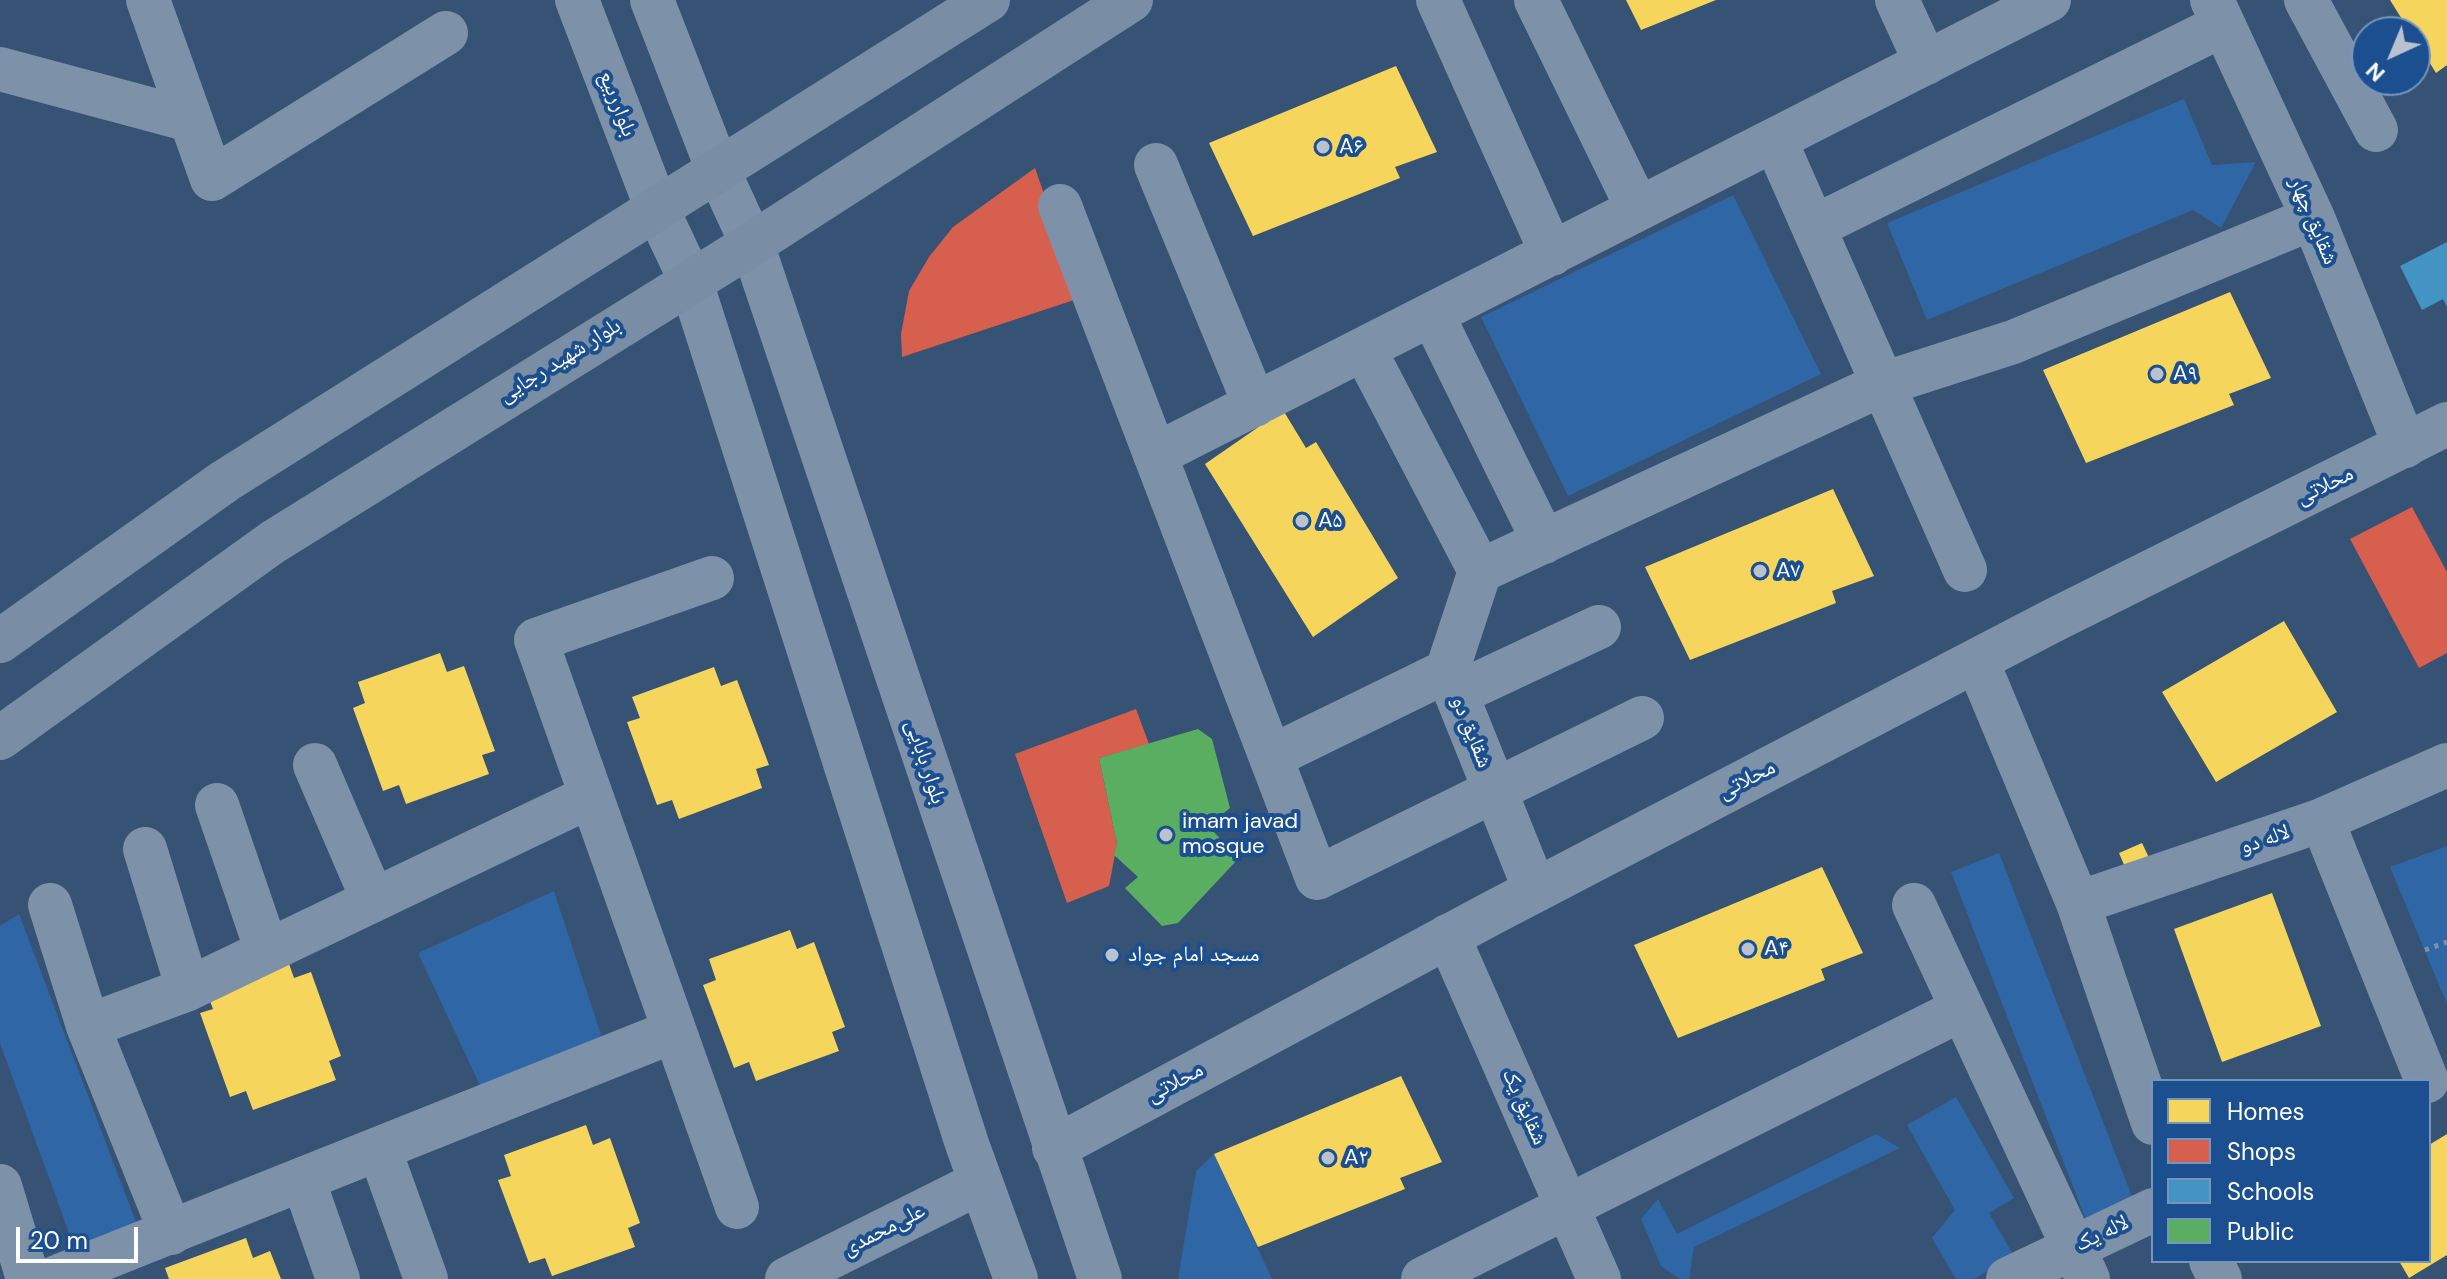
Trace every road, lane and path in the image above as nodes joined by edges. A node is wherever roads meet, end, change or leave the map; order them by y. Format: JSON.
{"nodes":[{"id":1,"x":148,"y":0,"type":"edge"},
{"id":2,"x":577,"y":0,"type":"edge"},
{"id":3,"x":652,"y":0,"type":"edge"},
{"id":4,"x":988,"y":0,"type":"edge"},
{"id":5,"x":1131,"y":0,"type":"edge"},
{"id":6,"x":1438,"y":0,"type":"edge"},
{"id":7,"x":1536,"y":0,"type":"edge"},
{"id":8,"x":1897,"y":0,"type":"edge"},
{"id":9,"x":2306,"y":0,"type":"edge"},
{"id":10,"x":2028,"y":5,"type":"edge"},
{"id":11,"x":2218,"y":13,"type":"edge"},
{"id":12,"x":446,"y":33,"type":"dead end"},
{"id":13,"x":1926,"y":63,"type":"junction"},
{"id":14,"x":677,"y":66,"type":"junction"},
{"id":15,"x":0,"y":69,"type":"edge"},
{"id":16,"x":611,"y":90,"type":"junction"},
{"id":17,"x":190,"y":120,"type":"junction"},
{"id":18,"x":2376,"y":130,"type":"dead end"},
{"id":19,"x":1775,"y":140,"type":"junction"},
{"id":20,"x":1156,"y":165,"type":"dead end"},
{"id":21,"x":718,"y":170,"type":"junction"},
{"id":22,"x":1060,"y":206,"type":"dead end"},
{"id":23,"x":657,"y":209,"type":"junction"},
{"id":24,"x":1638,"y":209,"type":"junction"},
{"id":25,"x":2313,"y":218,"type":"junction"},
{"id":26,"x":1814,"y":227,"type":"junction"},
{"id":27,"x":752,"y":244,"type":"junction"},
{"id":28,"x":1552,"y":254,"type":"junction"},
{"id":29,"x":690,"y":279,"type":"junction"},
{"id":30,"x":1432,"y":314,"type":"junction"},
{"id":31,"x":1364,"y":349,"type":"junction"},
{"id":32,"x":796,"y":376,"type":"junction"},
{"id":33,"x":1883,"y":384,"type":"junction"},
{"id":34,"x":729,"y":399,"type":"junction"},
{"id":35,"x":1255,"y":405,"type":"junction"},
{"id":36,"x":2447,"y":424,"type":"edge"},
{"id":37,"x":2405,"y":446,"type":"junction"},
{"id":38,"x":1155,"y":455,"type":"junction"},
{"id":39,"x":1544,"y":542,"type":"junction"},
{"id":40,"x":1965,"y":570,"type":"dead end"},
{"id":41,"x":1480,"y":571,"type":"junction"},
{"id":42,"x":712,"y":578,"type":"dead end"},
{"id":43,"x":1599,"y":627,"type":"dead end"},
{"id":44,"x":0,"y":641,"type":"edge"},
{"id":45,"x":1977,"y":661,"type":"junction"},
{"id":46,"x":1451,"y":682,"type":"junction"},
{"id":47,"x":1642,"y":718,"type":"dead end"},
{"id":48,"x":0,"y":738,"type":"edge"},
{"id":49,"x":1271,"y":757,"type":"junction"},
{"id":50,"x":315,"y":765,"type":"dead end"},
{"id":51,"x":2447,"y":765,"type":"edge"},
{"id":52,"x":1496,"y":791,"type":"junction"},
{"id":53,"x":591,"y":796,"type":"junction"},
{"id":54,"x":217,"y":805,"type":"dead end"},
{"id":55,"x":2322,"y":820,"type":"junction"},
{"id":56,"x":145,"y":849,"type":"dead end"},
{"id":57,"x":1535,"y":890,"type":"junction"},
{"id":58,"x":373,"y":900,"type":"junction"},
{"id":59,"x":2078,"y":903,"type":"junction"},
{"id":60,"x":50,"y":905,"type":"dead end"},
{"id":61,"x":1914,"y":905,"type":"dead end"},
{"id":62,"x":1448,"y":936,"type":"junction"},
{"id":63,"x":2447,"y":942,"type":"edge"},
{"id":64,"x":2425,"y":950,"type":"dead end"},
{"id":65,"x":267,"y":951,"type":"junction"},
{"id":66,"x":188,"y":989,"type":"junction"},
{"id":67,"x":1960,"y":1010,"type":"junction"},
{"id":68,"x":88,"y":1026,"type":"junction"},
{"id":69,"x":674,"y":1031,"type":"junction"},
{"id":70,"x":2427,"y":1079,"type":"edge"},
{"id":71,"x":2151,"y":1117,"type":"edge"},
{"id":72,"x":1054,"y":1148,"type":"junction"},
{"id":73,"x":380,"y":1151,"type":"junction"},
{"id":74,"x":304,"y":1182,"type":"junction"},
{"id":75,"x":981,"y":1182,"type":"junction"},
{"id":76,"x":0,"y":1186,"type":"edge"},
{"id":77,"x":737,"y":1207,"type":"dead end"},
{"id":78,"x":1568,"y":1209,"type":"junction"},
{"id":79,"x":2151,"y":1211,"type":"edge"},
{"id":80,"x":171,"y":1233,"type":"junction"},
{"id":81,"x":2082,"y":1263,"type":"edge"},
{"id":82,"x":28,"y":1279,"type":"edge"},
{"id":83,"x":52,"y":1279,"type":"edge"},
{"id":84,"x":338,"y":1279,"type":"edge"},
{"id":85,"x":426,"y":1279,"type":"edge"},
{"id":86,"x":787,"y":1279,"type":"edge"},
{"id":87,"x":1016,"y":1279,"type":"edge"},
{"id":88,"x":1100,"y":1279,"type":"edge"},
{"id":89,"x":1423,"y":1279,"type":"edge"},
{"id":90,"x":1599,"y":1279,"type":"edge"},
{"id":91,"x":2008,"y":1279,"type":"edge"}],
"edges":[{"from":1,"to":17,"type":"street"},
{"from":2,"to":16,"type":"street","name":"بلوارربیع"},
{"from":3,"to":14,"type":"street"},
{"from":4,"to":21,"type":"main road"},
{"from":5,"to":27,"type":"main road","name":"بلوار شهید رجایی"},
{"from":6,"to":28,"type":"street"},
{"from":7,"to":24,"type":"street"},
{"from":8,"to":13,"type":"street"},
{"from":9,"to":18,"type":"street"},
{"from":10,"to":13,"type":"street"},
{"from":11,"to":25,"type":"street","name":"شقایق چهار"},
{"from":11,"to":26,"type":"street"},
{"from":12,"to":17,"type":"street"},
{"from":13,"to":19,"type":"street"},
{"from":14,"to":16,"type":"street"},
{"from":14,"to":21,"type":"street"},
{"from":15,"to":17,"type":"street"},
{"from":16,"to":23,"type":"street","name":"بلوارربیع"},
{"from":19,"to":24,"type":"street"},
{"from":19,"to":26,"type":"street"},
{"from":20,"to":35,"type":"street"},
{"from":21,"to":23,"type":"main road"},
{"from":21,"to":27,"type":"street","name":"بلوار بابایی"},
{"from":22,"to":38,"type":"street"},
{"from":23,"to":29,"type":"street","name":"بلوارربیع"},
{"from":23,"to":44,"type":"main road"},
{"from":24,"to":28,"type":"street"},
{"from":25,"to":33,"type":"street"},
{"from":25,"to":37,"type":"street","name":"شقایق چهار"},
{"from":26,"to":33,"type":"street"},
{"from":27,"to":29,"type":"main road","name":"بلوار شهید رجایی"},
{"from":27,"to":32,"type":"street","name":"بلوار بابایی"},
{"from":28,"to":30,"type":"street"},
{"from":29,"to":34,"type":"street"},
{"from":29,"to":48,"type":"main road","name":"بلوار شهید رجایی"},
{"from":30,"to":31,"type":"street"},
{"from":30,"to":39,"type":"street"},
{"from":31,"to":35,"type":"street"},
{"from":31,"to":41,"type":"street"},
{"from":32,"to":34,"type":"street"},
{"from":32,"to":72,"type":"street","name":"بلوار بابایی"},
{"from":33,"to":39,"type":"street"},
{"from":33,"to":40,"type":"street"},
{"from":34,"to":75,"type":"street"},
{"from":35,"to":38,"type":"street"},
{"from":36,"to":37,"type":"street","name":"محلاتی"},
{"from":37,"to":45,"type":"street","name":"محلاتی"},
{"from":38,"to":49,"type":"street"},
{"from":39,"to":41,"type":"street"},
{"from":41,"to":46,"type":"street","name":"شقایق دو"},
{"from":42,"to":53,"type":"street"},
{"from":43,"to":46,"type":"street"},
{"from":45,"to":57,"type":"street","name":"محلاتی"},
{"from":45,"to":59,"type":"street"},
{"from":46,"to":49,"type":"street"},
{"from":46,"to":52,"type":"street","name":"شقایق دو"},
{"from":47,"to":52,"type":"street"},
{"from":49,"to":52,"type":"street"},
{"from":50,"to":58,"type":"street"},
{"from":51,"to":55,"type":"street","name":"لاله دو"},
{"from":52,"to":57,"type":"street","name":"شقایق دو"},
{"from":53,"to":58,"type":"street"},
{"from":53,"to":69,"type":"street"},
{"from":54,"to":65,"type":"street"},
{"from":55,"to":59,"type":"street","name":"لاله دو"},
{"from":55,"to":70,"type":"street"},
{"from":56,"to":66,"type":"street"},
{"from":57,"to":62,"type":"street","name":"محلاتی"},
{"from":58,"to":65,"type":"street"},
{"from":59,"to":71,"type":"street"},
{"from":60,"to":68,"type":"street"},
{"from":61,"to":67,"type":"street"},
{"from":62,"to":72,"type":"street","name":"محلاتی"},
{"from":62,"to":78,"type":"street","name":"شقایق یک"},
{"from":63,"to":64,"type":"path"},
{"from":65,"to":66,"type":"street"},
{"from":66,"to":68,"type":"street"},
{"from":67,"to":78,"type":"street"},
{"from":67,"to":81,"type":"street"},
{"from":68,"to":80,"type":"street"},
{"from":69,"to":73,"type":"street"},
{"from":69,"to":77,"type":"street"},
{"from":72,"to":88,"type":"street","name":"بلوار بابایی"},
{"from":73,"to":74,"type":"street"},
{"from":73,"to":85,"type":"street"},
{"from":74,"to":80,"type":"street"},
{"from":74,"to":84,"type":"street"},
{"from":75,"to":86,"type":"street","name":"علی‌محمدی"},
{"from":75,"to":87,"type":"street"},
{"from":76,"to":82,"type":"street"},
{"from":78,"to":89,"type":"street"},
{"from":78,"to":90,"type":"street","name":"شقایق یک"},
{"from":79,"to":81,"type":"street","name":"لاله یک"},
{"from":80,"to":83,"type":"street"},
{"from":81,"to":91,"type":"street","name":"لاله یک"}]}
